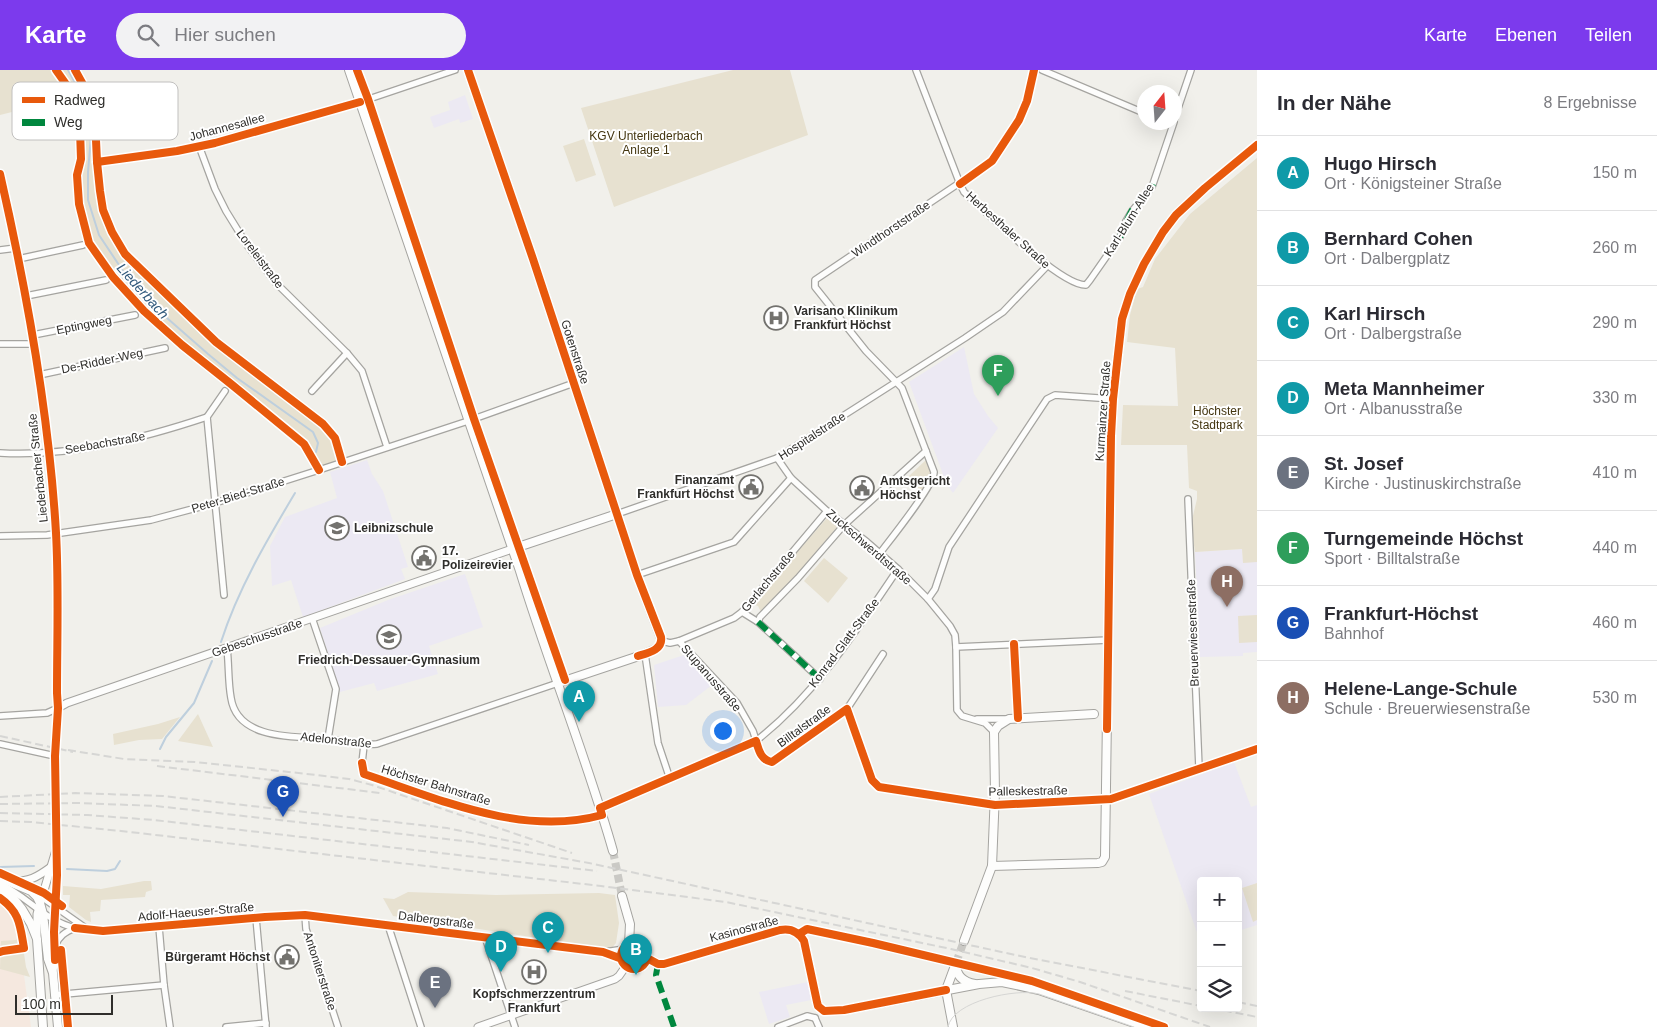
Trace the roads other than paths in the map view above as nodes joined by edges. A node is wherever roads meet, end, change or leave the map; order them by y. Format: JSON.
{"nodes":[{"id":1,"x":349,"y":70,"type":"edge"},
{"id":2,"x":455,"y":70,"type":"edge"},
{"id":3,"x":468,"y":70,"type":"edge"},
{"id":4,"x":916,"y":70,"type":"edge"},
{"id":5,"x":1034,"y":70,"type":"edge"},
{"id":6,"x":1042,"y":70,"type":"edge"},
{"id":7,"x":1192,"y":70,"type":"edge"},
{"id":8,"x":1182,"y":96,"type":"edge"},
{"id":9,"x":360,"y":102,"type":"junction"},
{"id":10,"x":1137,"y":110,"type":"edge"},
{"id":11,"x":1170,"y":130,"type":"edge"},
{"id":12,"x":1257,"y":145,"type":"edge"},
{"id":13,"x":199,"y":146,"type":"junction"},
{"id":14,"x":97,"y":162,"type":"dead end"},
{"id":15,"x":0,"y":174,"type":"edge"},
{"id":16,"x":960,"y":184,"type":"junction"},
{"id":17,"x":84,"y":245,"type":"dead end"},
{"id":18,"x":16,"y":248,"type":"junction"},
{"id":19,"x":0,"y":250,"type":"edge"},
{"id":20,"x":18,"y":259,"type":"junction"},
{"id":21,"x":1048,"y":266,"type":"junction"},
{"id":22,"x":106,"y":280,"type":"dead end"},
{"id":23,"x":1086,"y":284,"type":"joint"},
{"id":24,"x":26,"y":296,"type":"junction"},
{"id":25,"x":135,"y":315,"type":"dead end"},
{"id":26,"x":33,"y":335,"type":"junction"},
{"id":27,"x":0,"y":344,"type":"edge"},
{"id":28,"x":34,"y":344,"type":"junction"},
{"id":29,"x":165,"y":348,"type":"dead end"},
{"id":30,"x":347,"y":353,"type":"junction"},
{"id":31,"x":39,"y":375,"type":"junction"},
{"id":32,"x":896,"y":381,"type":"junction"},
{"id":33,"x":574,"y":383,"type":"junction"},
{"id":34,"x":225,"y":391,"type":"dead end"},
{"id":35,"x":312,"y":391,"type":"dead end"},
{"id":36,"x":1113,"y":399,"type":"junction"},
{"id":37,"x":207,"y":418,"type":"junction"},
{"id":38,"x":468,"y":421,"type":"junction"},
{"id":39,"x":387,"y":447,"type":"junction"},
{"id":40,"x":926,"y":451,"type":"junction"},
{"id":41,"x":48,"y":452,"type":"junction"},
{"id":42,"x":0,"y":453,"type":"edge"},
{"id":43,"x":777,"y":458,"type":"junction"},
{"id":44,"x":791,"y":478,"type":"junction"},
{"id":45,"x":1188,"y":499,"type":"dead end"},
{"id":46,"x":215,"y":503,"type":"junction"},
{"id":47,"x":827,"y":511,"type":"junction"},
{"id":48,"x":617,"y":514,"type":"junction"},
{"id":49,"x":844,"y":525,"type":"junction"},
{"id":50,"x":56,"y":534,"type":"junction"},
{"id":51,"x":0,"y":536,"type":"edge"},
{"id":52,"x":512,"y":549,"type":"junction"},
{"id":53,"x":880,"y":553,"type":"junction"},
{"id":54,"x":898,"y":569,"type":"junction"},
{"id":55,"x":638,"y":575,"type":"junction"},
{"id":56,"x":224,"y":595,"type":"dead end"},
{"id":57,"x":928,"y":599,"type":"junction"},
{"id":58,"x":742,"y":612,"type":"junction"},
{"id":59,"x":312,"y":618,"type":"junction"},
{"id":60,"x":758,"y":622,"type":"junction"},
{"id":61,"x":1108,"y":640,"type":"junction"},
{"id":62,"x":662,"y":641,"type":"junction"},
{"id":63,"x":679,"y":641,"type":"junction"},
{"id":64,"x":956,"y":646,"type":"junction"},
{"id":65,"x":227,"y":648,"type":"junction"},
{"id":66,"x":646,"y":654,"type":"junction"},
{"id":67,"x":883,"y":654,"type":"dead end"},
{"id":68,"x":820,"y":679,"type":"junction"},
{"id":69,"x":558,"y":683,"type":"junction"},
{"id":70,"x":1108,"y":696,"type":"junction"},
{"id":71,"x":58,"y":708,"type":"junction"},
{"id":72,"x":847,"y":709,"type":"junction"},
{"id":73,"x":1094,"y":714,"type":"junction"},
{"id":74,"x":0,"y":716,"type":"edge"},
{"id":75,"x":972,"y":719,"type":"junction"},
{"id":76,"x":1009,"y":719,"type":"junction"},
{"id":77,"x":1107,"y":729,"type":"junction"},
{"id":78,"x":994,"y":732,"type":"junction"},
{"id":79,"x":328,"y":739,"type":"junction"},
{"id":80,"x":756,"y":742,"type":"junction"},
{"id":81,"x":0,"y":744,"type":"edge"},
{"id":82,"x":364,"y":746,"type":"junction"},
{"id":83,"x":1257,"y":749,"type":"edge"},
{"id":84,"x":55,"y":760,"type":"joint"},
{"id":85,"x":1199,"y":768,"type":"junction"},
{"id":86,"x":670,"y":779,"type":"junction"},
{"id":87,"x":1107,"y":799,"type":"junction"},
{"id":88,"x":995,"y":805,"type":"junction"},
{"id":89,"x":601,"y":812,"type":"junction"},
{"id":90,"x":56,"y":835,"type":"tunnel mouth"},
{"id":91,"x":56,"y":850,"type":"junction"},
{"id":92,"x":613,"y":851,"type":"tunnel mouth"},
{"id":93,"x":992,"y":866,"type":"junction"},
{"id":94,"x":51,"y":867,"type":"junction"},
{"id":95,"x":0,"y":878,"type":"edge"},
{"id":96,"x":11,"y":882,"type":"junction"},
{"id":97,"x":0,"y":886,"type":"edge"},
{"id":98,"x":622,"y":896,"type":"tunnel mouth"},
{"id":99,"x":41,"y":906,"type":"junction"},
{"id":100,"x":55,"y":913,"type":"junction"},
{"id":101,"x":305,"y":916,"type":"junction"},
{"id":102,"x":256,"y":918,"type":"junction"},
{"id":103,"x":630,"y":924,"type":"junction"},
{"id":104,"x":388,"y":925,"type":"junction"},
{"id":105,"x":159,"y":927,"type":"junction"},
{"id":106,"x":75,"y":928,"type":"junction"},
{"id":107,"x":89,"y":930,"type":"junction"},
{"id":108,"x":485,"y":936,"type":"junction"},
{"id":109,"x":37,"y":939,"type":"junction"},
{"id":110,"x":964,"y":941,"type":"tunnel mouth"},
{"id":111,"x":641,"y":945,"type":"junction"},
{"id":112,"x":627,"y":946,"type":"junction"},
{"id":113,"x":54,"y":948,"type":"junction"},
{"id":114,"x":603,"y":952,"type":"junction"},
{"id":115,"x":647,"y":958,"type":"junction"},
{"id":116,"x":624,"y":962,"type":"junction"},
{"id":117,"x":53,"y":973,"type":"junction"},
{"id":118,"x":979,"y":984,"type":"junction"},
{"id":119,"x":164,"y":985,"type":"junction"},
{"id":120,"x":946,"y":990,"type":"junction"},
{"id":121,"x":54,"y":995,"type":"junction"},
{"id":122,"x":821,"y":1009,"type":"junction"},
{"id":123,"x":511,"y":1016,"type":"junction"},
{"id":124,"x":815,"y":1018,"type":"junction"},
{"id":125,"x":266,"y":1025,"type":"edge"},
{"id":126,"x":42,"y":1027,"type":"edge"},
{"id":127,"x":58,"y":1027,"type":"edge"},
{"id":128,"x":170,"y":1027,"type":"edge"},
{"id":129,"x":226,"y":1027,"type":"edge"},
{"id":130,"x":338,"y":1027,"type":"edge"},
{"id":131,"x":421,"y":1027,"type":"edge"},
{"id":132,"x":478,"y":1027,"type":"edge"},
{"id":133,"x":515,"y":1027,"type":"edge"},
{"id":134,"x":778,"y":1027,"type":"edge"},
{"id":135,"x":819,"y":1027,"type":"edge"},
{"id":136,"x":953,"y":1027,"type":"edge"},
{"id":137,"x":1146,"y":1027,"type":"edge"}],
"edges":[{"from":1,"to":9,"type":"main road"},
{"from":2,"to":9,"type":"street","name":"Johannesallee"},
{"from":3,"to":33,"type":"main road","name":"Gotenstraße"},
{"from":4,"to":16,"type":"street","name":"Herbesthaler Straße"},
{"from":5,"to":16,"type":"street","name":"Windthorststraße"},
{"from":6,"to":10,"type":"street"},
{"from":7,"to":8,"type":"street","name":"Karl-Blum-Allee"},
{"from":9,"to":13,"type":"street","name":"Johannesallee"},
{"from":9,"to":38,"type":"main road"},
{"from":11,"to":23,"type":"street","name":"Karl-Blum-Allee"},
{"from":12,"to":36,"type":"main road","name":"Kurmainzer Straße"},
{"from":13,"to":14,"type":"street","name":"Johannesallee"},
{"from":13,"to":30,"type":"street","name":"Loreleistraße"},
{"from":15,"to":18,"type":"street","name":"Liederbacher Straße"},
{"from":16,"to":21,"type":"street","name":"Herbesthaler Straße"},
{"from":16,"to":32,"type":"street","name":"Windthorststraße"},
{"from":17,"to":20,"type":"street"},
{"from":18,"to":19,"type":"street"},
{"from":18,"to":20,"type":"street","name":"Liederbacher Straße"},
{"from":20,"to":24,"type":"street","name":"Liederbacher Straße"},
{"from":21,"to":23,"type":"street","name":"Herbesthaler Straße"},
{"from":21,"to":32,"type":"street","name":"Hospitalstraße"},
{"from":22,"to":24,"type":"street"},
{"from":24,"to":26,"type":"street","name":"Liederbacher Straße"},
{"from":25,"to":26,"type":"street","name":"Eptingweg"},
{"from":26,"to":28,"type":"street","name":"Liederbacher Straße"},
{"from":27,"to":28,"type":"street"},
{"from":28,"to":31,"type":"street","name":"Liederbacher Straße"},
{"from":29,"to":31,"type":"street","name":"De-Ridder-Weg"},
{"from":30,"to":35,"type":"street"},
{"from":30,"to":39,"type":"street","name":"Loreleistraße"},
{"from":31,"to":41,"type":"street","name":"Liederbacher Straße"},
{"from":32,"to":40,"type":"street"},
{"from":32,"to":43,"type":"street","name":"Hospitalstraße"},
{"from":33,"to":38,"type":"street","name":"Peter-Bied-Straße"},
{"from":33,"to":48,"type":"main road","name":"Gotenstraße"},
{"from":34,"to":37,"type":"street"},
{"from":36,"to":57,"type":"street"},
{"from":36,"to":61,"type":"main road","name":"Kurmainzer Straße"},
{"from":37,"to":41,"type":"street","name":"Seebachstraße"},
{"from":37,"to":46,"type":"street"},
{"from":38,"to":39,"type":"street","name":"Peter-Bied-Straße"},
{"from":38,"to":52,"type":"main road"},
{"from":39,"to":46,"type":"street","name":"Peter-Bied-Straße"},
{"from":40,"to":49,"type":"street","name":"Gerlachstraße"},
{"from":40,"to":53,"type":"street"},
{"from":41,"to":42,"type":"street","name":"Seebachstraße"},
{"from":41,"to":50,"type":"street","name":"Liederbacher Straße"},
{"from":43,"to":44,"type":"street","name":"Zuckschwerdtstraße"},
{"from":43,"to":48,"type":"street","name":"Hospitalstraße"},
{"from":44,"to":47,"type":"street","name":"Zuckschwerdtstraße"},
{"from":44,"to":55,"type":"street"},
{"from":45,"to":85,"type":"street","name":"Breuerwiesenstraße"},
{"from":46,"to":50,"type":"street","name":"Peter-Bied-Straße"},
{"from":46,"to":56,"type":"street"},
{"from":47,"to":49,"type":"street","name":"Zuckschwerdtstraße"},
{"from":47,"to":58,"type":"street","name":"Gerlachstraße"},
{"from":48,"to":52,"type":"main road","name":"Hospitalstraße"},
{"from":48,"to":55,"type":"main road","name":"Gotenstraße"},
{"from":49,"to":53,"type":"street","name":"Zuckschwerdtstraße"},
{"from":49,"to":60,"type":"street","name":"Gerlachstraße"},
{"from":50,"to":51,"type":"street","name":"Peter-Bied-Straße"},
{"from":50,"to":71,"type":"street","name":"Liederbacher Straße"},
{"from":52,"to":59,"type":"street","name":"Gebeschusstraße"},
{"from":52,"to":69,"type":"main road"},
{"from":53,"to":54,"type":"street","name":"Zuckschwerdtstraße"},
{"from":54,"to":57,"type":"street","name":"Zuckschwerdtstraße"},
{"from":54,"to":68,"type":"street","name":"Konrad-Glatt-Straße"},
{"from":55,"to":62,"type":"main road","name":"Gotenstraße"},
{"from":57,"to":64,"type":"street","name":"Zuckschwerdtstraße"},
{"from":58,"to":60,"type":"street"},
{"from":58,"to":63,"type":"street","name":"Gerlachstraße"},
{"from":59,"to":65,"type":"street","name":"Gebeschusstraße"},
{"from":59,"to":79,"type":"street"},
{"from":60,"to":68,"type":"street"},
{"from":61,"to":64,"type":"street"},
{"from":61,"to":70,"type":"main road","name":"Kurmainzer Straße"},
{"from":62,"to":63,"type":"street","name":"Gerlachstraße"},
{"from":62,"to":66,"type":"main road"},
{"from":63,"to":80,"type":"street","name":"Stupanusstraße"},
{"from":64,"to":75,"type":"street","name":"Zuckschwerdtstraße"},
{"from":65,"to":71,"type":"street","name":"Gebeschusstraße"},
{"from":65,"to":79,"type":"street","name":"Adelonstraße"},
{"from":66,"to":69,"type":"main road"},
{"from":66,"to":86,"type":"street"},
{"from":67,"to":72,"type":"street","name":"Billtalstraße"},
{"from":68,"to":80,"type":"street","name":"Konrad-Glatt-Straße"},
{"from":69,"to":82,"type":"street","name":"Adelonstraße"},
{"from":69,"to":89,"type":"main road"},
{"from":70,"to":73,"type":"main road"},
{"from":70,"to":77,"type":"main road","name":"Kurmainzer Straße"},
{"from":71,"to":74,"type":"street","name":"Gebeschusstraße"},
{"from":71,"to":84,"type":"street","name":"Liederbacher Straße"},
{"from":72,"to":80,"type":"street","name":"Billtalstraße"},
{"from":72,"to":88,"type":"street","name":"Palleskestraße"},
{"from":73,"to":76,"type":"main road"},
{"from":73,"to":77,"type":"main road"},
{"from":75,"to":76,"type":"street"},
{"from":75,"to":78,"type":"street","name":"Zuckschwerdtstraße"},
{"from":76,"to":78,"type":"main road"},
{"from":77,"to":87,"type":"main road","name":"Kurmainzer Straße"},
{"from":78,"to":88,"type":"main road"},
{"from":79,"to":82,"type":"street","name":"Adelonstraße"},
{"from":80,"to":86,"type":"street","name":"Konrad-Glatt-Straße"},
{"from":81,"to":84,"type":"street"},
{"from":82,"to":89,"type":"street","name":"Höchster Bahnstraße"},
{"from":83,"to":85,"type":"street","name":"Palleskestraße"},
{"from":85,"to":87,"type":"street","name":"Palleskestraße"},
{"from":86,"to":89,"type":"street","name":"Konrad-Glatt-Straße"},
{"from":87,"to":88,"type":"street","name":"Palleskestraße"},
{"from":87,"to":93,"type":"main road","name":"Kurmainzer Straße"},
{"from":88,"to":93,"type":"main road"},
{"from":89,"to":92,"type":"main road"},
{"from":90,"to":91,"type":"street"},
{"from":91,"to":94,"type":"street"},
{"from":91,"to":100,"type":"street"},
{"from":93,"to":110,"type":"main road"},
{"from":94,"to":96,"type":"street"},
{"from":94,"to":99,"type":"street"},
{"from":95,"to":96,"type":"main road"},
{"from":96,"to":99,"type":"main road"},
{"from":97,"to":99,"type":"street"},
{"from":97,"to":109,"type":"main road"},
{"from":98,"to":103,"type":"main road"},
{"from":99,"to":100,"type":"street","name":"Adolf-Haeuser-Straße"},
{"from":99,"to":100,"type":"street"},
{"from":99,"to":109,"type":"street"},
{"from":99,"to":117,"type":"main road"},
{"from":100,"to":106,"type":"street","name":"Adolf-Haeuser-Straße"},
{"from":100,"to":107,"type":"street","name":"Adolf-Haeuser-Straße"},
{"from":100,"to":113,"type":"street"},
{"from":101,"to":102,"type":"street","name":"Adolf-Haeuser-Straße"},
{"from":101,"to":104,"type":"street","name":"Dalbergstraße"},
{"from":101,"to":130,"type":"street","name":"Antoniterstraße"},
{"from":102,"to":105,"type":"street","name":"Adolf-Haeuser-Straße"},
{"from":102,"to":125,"type":"street"},
{"from":103,"to":111,"type":"main road"},
{"from":103,"to":112,"type":"main road"},
{"from":104,"to":108,"type":"street","name":"Dalbergstraße"},
{"from":104,"to":131,"type":"street"},
{"from":105,"to":107,"type":"street","name":"Adolf-Haeuser-Straße"},
{"from":105,"to":119,"type":"street"},
{"from":106,"to":107,"type":"street","name":"Adolf-Haeuser-Straße"},
{"from":106,"to":113,"type":"street"},
{"from":108,"to":114,"type":"street","name":"Dalbergstraße"},
{"from":108,"to":123,"type":"street"},
{"from":109,"to":126,"type":"main road"},
{"from":111,"to":112,"type":"main road"},
{"from":111,"to":115,"type":"main road"},
{"from":112,"to":114,"type":"street","name":"Dalbergstraße"},
{"from":112,"to":116,"type":"main road"},
{"from":113,"to":117,"type":"street"},
{"from":114,"to":116,"type":"street","name":"Dalbergstraße"},
{"from":115,"to":116,"type":"main road"},
{"from":115,"to":122,"type":"main road","name":"Kasinostraße"},
{"from":116,"to":123,"type":"street"},
{"from":117,"to":121,"type":"main road"},
{"from":118,"to":120,"type":"main road"},
{"from":118,"to":120,"type":"main road"},
{"from":118,"to":137,"type":"main road"},
{"from":119,"to":121,"type":"street"},
{"from":119,"to":128,"type":"street"},
{"from":120,"to":122,"type":"main road"},
{"from":120,"to":136,"type":"main road"},
{"from":121,"to":127,"type":"main road"},
{"from":122,"to":124,"type":"street"},
{"from":123,"to":132,"type":"street"},
{"from":123,"to":133,"type":"street"},
{"from":124,"to":134,"type":"street"},
{"from":124,"to":135,"type":"street"},
{"from":125,"to":129,"type":"street"}]}
